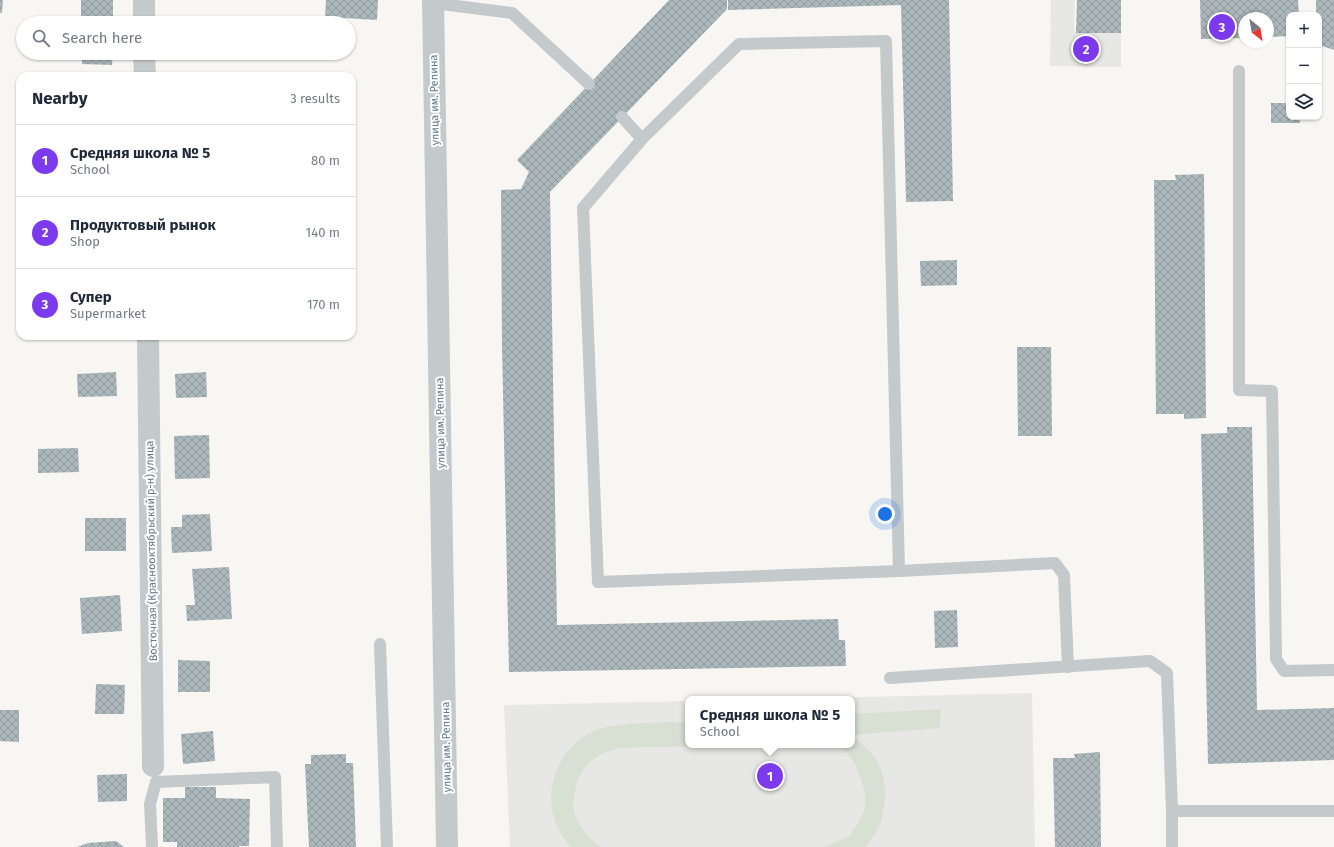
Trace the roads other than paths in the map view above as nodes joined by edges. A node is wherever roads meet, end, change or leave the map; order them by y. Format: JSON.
{"nodes":[{"id":1,"x":144,"y":0,"type":"edge"},
{"id":2,"x":433,"y":2,"type":"edge"},
{"id":3,"x":144,"y":16,"type":"edge"},
{"id":4,"x":144,"y":60,"type":"edge"},
{"id":5,"x":1240,"y":71,"type":"dead end"},
{"id":6,"x":145,"y":72,"type":"edge"},
{"id":7,"x":589,"y":84,"type":"dead end"},
{"id":8,"x":622,"y":117,"type":"dead end"},
{"id":9,"x":642,"y":139,"type":"junction"},
{"id":10,"x":148,"y":340,"type":"edge"},
{"id":11,"x":899,"y":571,"type":"junction"},
{"id":12,"x":380,"y":644,"type":"dead end"},
{"id":13,"x":1068,"y":667,"type":"junction"},
{"id":14,"x":1334,"y":670,"type":"edge"},
{"id":15,"x":890,"y":678,"type":"dead end"},
{"id":16,"x":153,"y":766,"type":"dead end"},
{"id":17,"x":1172,"y":811,"type":"junction"},
{"id":18,"x":1334,"y":811,"type":"edge"},
{"id":19,"x":152,"y":847,"type":"edge"},
{"id":20,"x":277,"y":847,"type":"edge"},
{"id":21,"x":387,"y":847,"type":"edge"},
{"id":22,"x":447,"y":847,"type":"edge"},
{"id":23,"x":1172,"y":847,"type":"edge"}],
"edges":[{"from":1,"to":3,"type":"street"},
{"from":2,"to":7,"type":"lane"},
{"from":2,"to":22,"type":"street","name":"улица им. Репина"},
{"from":4,"to":6,"type":"street"},
{"from":5,"to":14,"type":"lane"},
{"from":8,"to":9,"type":"lane"},
{"from":9,"to":11,"type":"lane"},
{"from":9,"to":11,"type":"lane"},
{"from":10,"to":16,"type":"street","name":"Восточная (Краснооктябрьский р-н) улица"},
{"from":11,"to":13,"type":"lane"},
{"from":12,"to":21,"type":"lane"},
{"from":13,"to":15,"type":"lane"},
{"from":13,"to":17,"type":"lane"},
{"from":17,"to":18,"type":"lane"},
{"from":17,"to":23,"type":"lane"},
{"from":19,"to":20,"type":"lane"}]}
